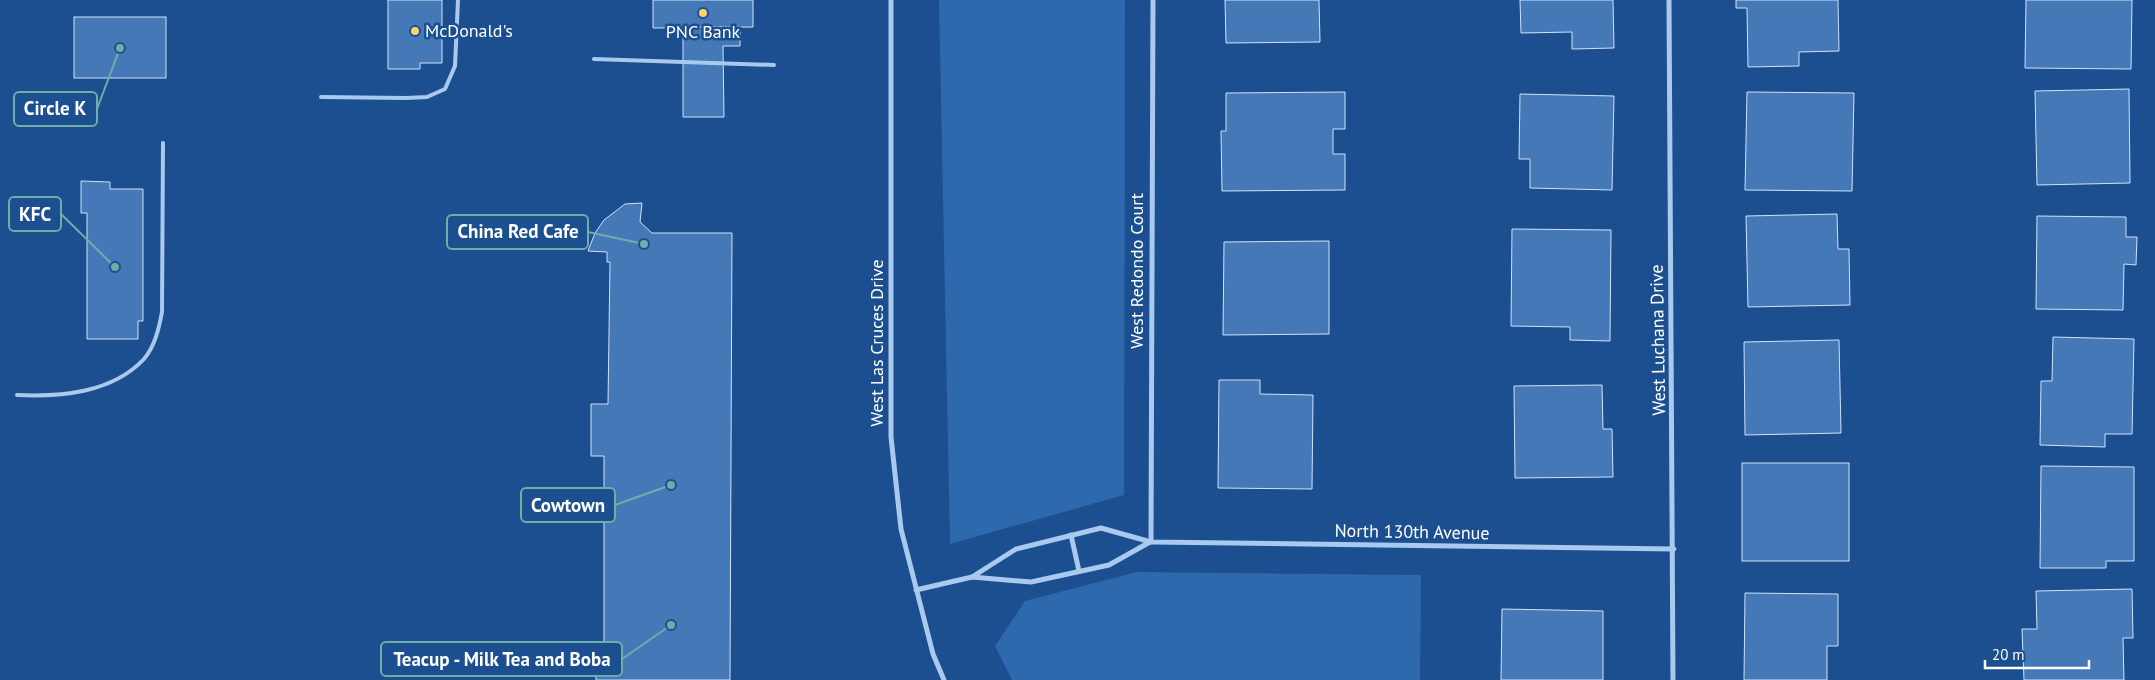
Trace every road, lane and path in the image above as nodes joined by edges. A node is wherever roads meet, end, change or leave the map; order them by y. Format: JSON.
{"nodes":[{"id":1,"x":458,"y":0,"type":"edge"},
{"id":2,"x":891,"y":0,"type":"edge"},
{"id":3,"x":1153,"y":0,"type":"edge"},
{"id":4,"x":1668,"y":0,"type":"edge"},
{"id":5,"x":594,"y":59,"type":"dead end"},
{"id":6,"x":774,"y":65,"type":"dead end"},
{"id":7,"x":321,"y":97,"type":"dead end"},
{"id":8,"x":163,"y":143,"type":"dead end"},
{"id":9,"x":18,"y":395,"type":"dead end"},
{"id":10,"x":1071,"y":534,"type":"junction"},
{"id":11,"x":1151,"y":542,"type":"junction"},
{"id":12,"x":1674,"y":549,"type":"junction"},
{"id":13,"x":1079,"y":571,"type":"junction"},
{"id":14,"x":972,"y":577,"type":"junction"},
{"id":15,"x":916,"y":590,"type":"junction"},
{"id":16,"x":944,"y":680,"type":"edge"},
{"id":17,"x":1673,"y":680,"type":"edge"}],
"edges":[{"from":1,"to":7,"type":"lane"},
{"from":2,"to":15,"type":"street","name":"West Las Cruces Drive"},
{"from":3,"to":11,"type":"street","name":"West Redondo Court"},
{"from":4,"to":12,"type":"street","name":"West Luchana Drive"},
{"from":5,"to":6,"type":"lane"},
{"from":8,"to":9,"type":"lane"},
{"from":10,"to":11,"type":"street","name":"North 130th Avenue"},
{"from":10,"to":13,"type":"street"},
{"from":10,"to":14,"type":"street","name":"North 130th Avenue"},
{"from":11,"to":12,"type":"street","name":"North 130th Avenue"},
{"from":11,"to":13,"type":"street","name":"North 130th Avenue"},
{"from":12,"to":17,"type":"street","name":"West Luchana Drive"},
{"from":13,"to":14,"type":"street","name":"North 130th Avenue"},
{"from":14,"to":15,"type":"street","name":"North 130th Avenue"},
{"from":15,"to":16,"type":"street","name":"West Las Cruces Drive"}]}
